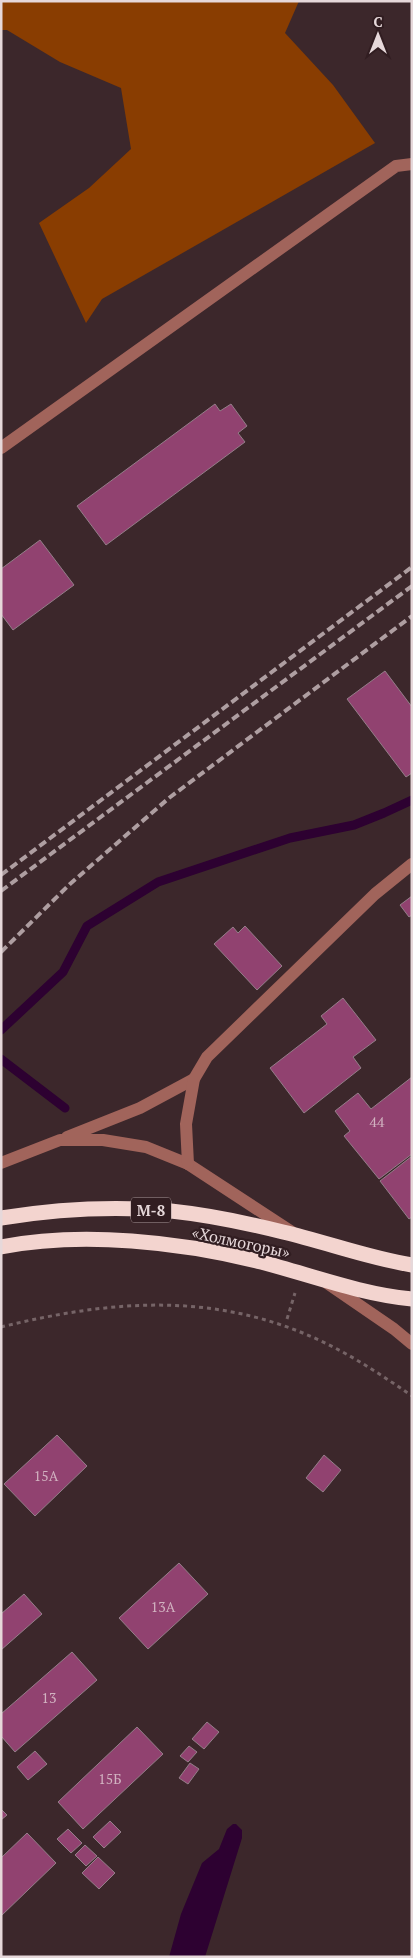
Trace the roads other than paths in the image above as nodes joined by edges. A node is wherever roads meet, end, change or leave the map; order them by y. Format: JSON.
{"nodes":[{"id":1,"x":412,"y":164,"type":"edge"},
{"id":2,"x":1,"y":448,"type":"edge"},
{"id":3,"x":412,"y":864,"type":"edge"},
{"id":4,"x":194,"y":1079,"type":"junction"},
{"id":5,"x":60,"y":1140,"type":"junction"},
{"id":6,"x":1,"y":1163,"type":"edge"},
{"id":7,"x":188,"y":1164,"type":"junction"},
{"id":8,"x":1,"y":1218,"type":"edge"},
{"id":9,"x":299,"y":1236,"type":"junction"},
{"id":10,"x":1,"y":1247,"type":"edge"},
{"id":11,"x":412,"y":1265,"type":"edge"},
{"id":12,"x":318,"y":1278,"type":"junction"},
{"id":13,"x":412,"y":1299,"type":"edge"},
{"id":14,"x":412,"y":1344,"type":"edge"}],
"edges":[{"from":1,"to":2,"type":"street"},
{"from":3,"to":4,"type":"street"},
{"from":4,"to":5,"type":"street"},
{"from":4,"to":7,"type":"street"},
{"from":5,"to":6,"type":"street"},
{"from":5,"to":7,"type":"street"},
{"from":7,"to":9,"type":"street"},
{"from":8,"to":9,"type":"highway","name":"«Холмогоры»","number":"М-8"},
{"from":9,"to":11,"type":"highway","name":"«Холмогоры»","number":"М-8"},
{"from":10,"to":12,"type":"highway","name":"«Холмогоры»","number":"М-8"},
{"from":12,"to":13,"type":"highway","name":"«Холмогоры»","number":"М-8"},
{"from":12,"to":14,"type":"street"}]}
